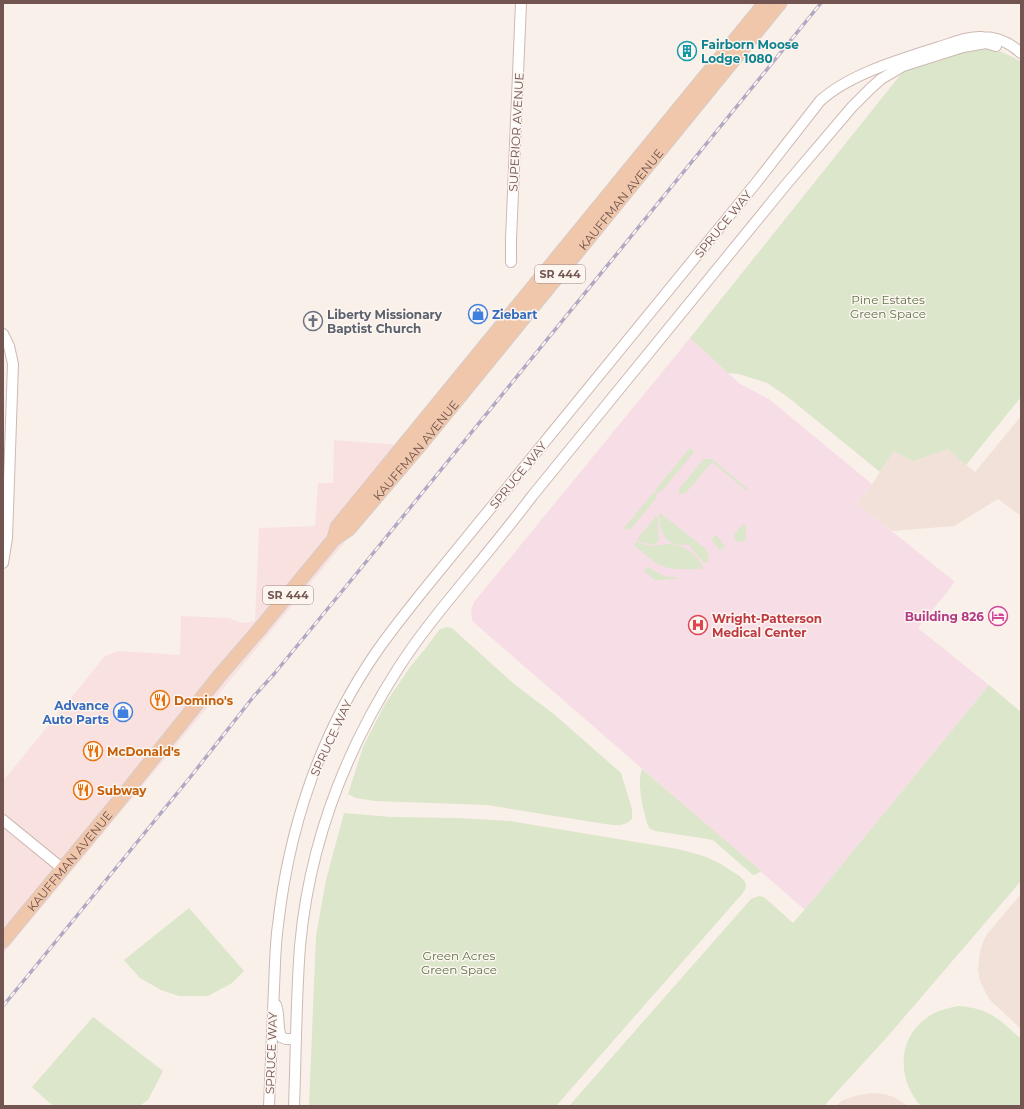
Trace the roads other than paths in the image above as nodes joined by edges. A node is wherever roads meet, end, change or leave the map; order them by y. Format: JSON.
{"nodes":[{"id":1,"x":521,"y":3,"type":"edge"},
{"id":2,"x":766,"y":3,"type":"edge"},
{"id":3,"x":780,"y":3,"type":"edge"},
{"id":4,"x":1021,"y":54,"type":"edge"},
{"id":5,"x":511,"y":262,"type":"dead end"},
{"id":6,"x":3,"y":334,"type":"edge"},
{"id":7,"x":334,"y":539,"type":"junction"},
{"id":8,"x":3,"y":563,"type":"edge"},
{"id":9,"x":3,"y":820,"type":"edge"},
{"id":10,"x":62,"y":869,"type":"junction"},
{"id":11,"x":3,"y":941,"type":"edge"},
{"id":12,"x":273,"y":998,"type":"junction"},
{"id":13,"x":296,"y":1040,"type":"junction"},
{"id":14,"x":269,"y":1106,"type":"edge"},
{"id":15,"x":294,"y":1106,"type":"edge"}],
"edges":[{"from":1,"to":5,"type":"street","name":"SUPERIOR AVENUE"},
{"from":2,"to":7,"type":"main road","name":"KAUFFMAN AVENUE","number":"SR 444"},
{"from":3,"to":7,"type":"main road","name":"KAUFFMAN AVENUE","number":"SR 444"},
{"from":4,"to":12,"type":"street","name":"SPRUCE WAY"},
{"from":4,"to":13,"type":"street","name":"SPRUCE WAY"},
{"from":6,"to":8,"type":"street"},
{"from":7,"to":10,"type":"main road","name":"KAUFFMAN AVENUE","number":"SR 444"},
{"from":9,"to":10,"type":"street"},
{"from":10,"to":11,"type":"main road","name":"KAUFFMAN AVENUE","number":"SR 444"},
{"from":12,"to":13,"type":"street"},
{"from":12,"to":14,"type":"street","name":"SPRUCE WAY"},
{"from":13,"to":15,"type":"street","name":"SPRUCE WAY"}]}
